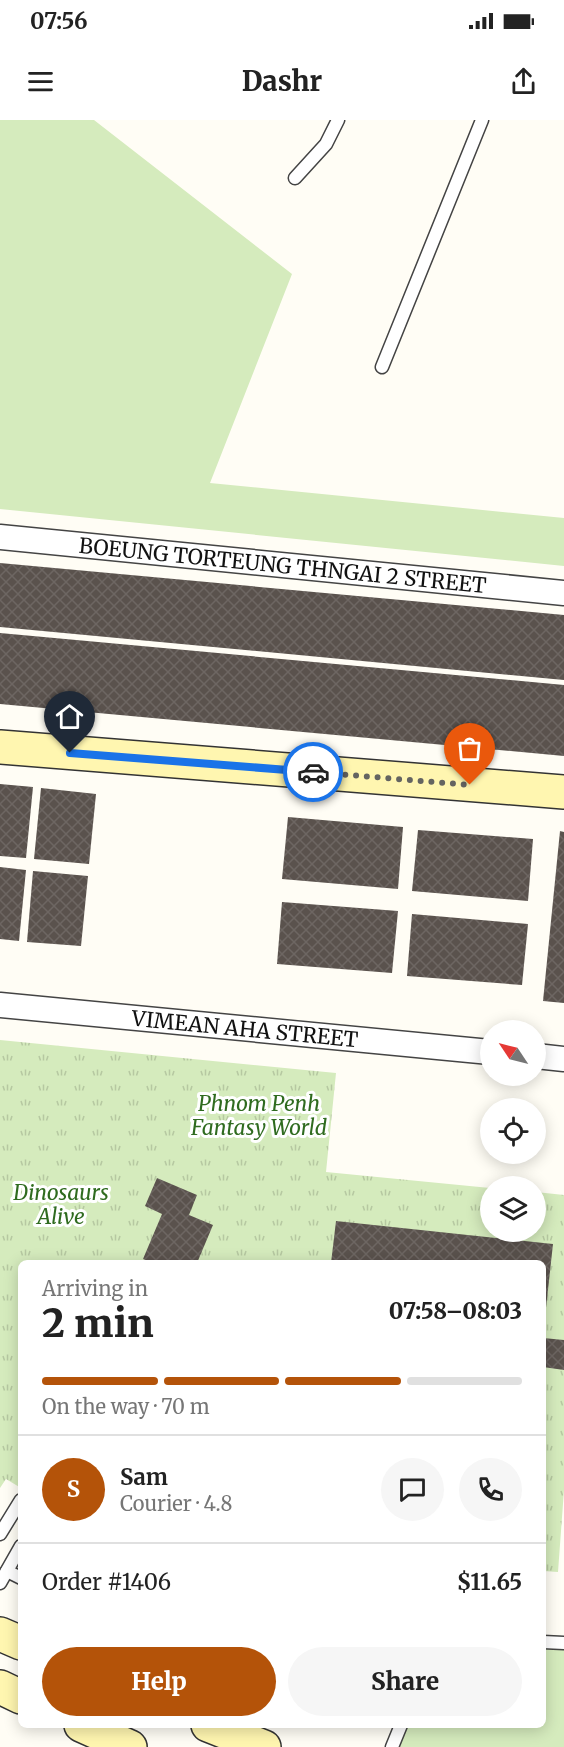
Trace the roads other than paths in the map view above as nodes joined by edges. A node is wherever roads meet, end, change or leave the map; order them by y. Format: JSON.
{"nodes":[{"id":1,"x":338,"y":120,"type":"edge"},
{"id":2,"x":482,"y":120,"type":"edge"},
{"id":3,"x":295,"y":178,"type":"dead end"},
{"id":4,"x":382,"y":367,"type":"dead end"},
{"id":5,"x":0,"y":537,"type":"edge"},
{"id":6,"x":564,"y":593,"type":"edge"},
{"id":7,"x":0,"y":747,"type":"edge"},
{"id":8,"x":564,"y":792,"type":"edge"},
{"id":9,"x":0,"y":1005,"type":"edge"},
{"id":10,"x":480,"y":1051,"type":"edge"},
{"id":11,"x":546,"y":1057,"type":"edge"},
{"id":12,"x":564,"y":1059,"type":"edge"},
{"id":13,"x":18,"y":1505,"type":"edge"},
{"id":14,"x":0,"y":1534,"type":"edge"},
{"id":15,"x":18,"y":1551,"type":"edge"},
{"id":16,"x":7,"y":1571,"type":"junction"},
{"id":17,"x":18,"y":1576,"type":"edge"},
{"id":18,"x":0,"y":1583,"type":"edge"},
{"id":19,"x":0,"y":1634,"type":"edge"},
{"id":20,"x":18,"y":1642,"type":"edge"},
{"id":21,"x":546,"y":1642,"type":"edge"},
{"id":22,"x":564,"y":1643,"type":"edge"},
{"id":23,"x":0,"y":1687,"type":"edge"},
{"id":24,"x":18,"y":1696,"type":"edge"},
{"id":25,"x":88,"y":1728,"type":"edge"},
{"id":26,"x":216,"y":1728,"type":"edge"},
{"id":27,"x":400,"y":1728,"type":"edge"},
{"id":28,"x":130,"y":1747,"type":"edge"},
{"id":29,"x":264,"y":1747,"type":"edge"},
{"id":30,"x":393,"y":1747,"type":"edge"}],
"edges":[{"from":1,"to":3,"type":"lane"},
{"from":2,"to":4,"type":"lane"},
{"from":5,"to":6,"type":"street","name":"BOEUNG TORTEUNG THNGAI 2 STREET"},
{"from":7,"to":8,"type":"street"},
{"from":9,"to":10,"type":"street","name":"VIMEAN AHA STREET"},
{"from":11,"to":12,"type":"street"},
{"from":13,"to":14,"type":"lane"},
{"from":15,"to":16,"type":"lane"},
{"from":16,"to":17,"type":"lane"},
{"from":16,"to":18,"type":"lane"},
{"from":19,"to":20,"type":"street"},
{"from":21,"to":22,"type":"lane"},
{"from":23,"to":24,"type":"street"},
{"from":25,"to":28,"type":"street"},
{"from":26,"to":29,"type":"street"},
{"from":27,"to":30,"type":"lane"}]}
